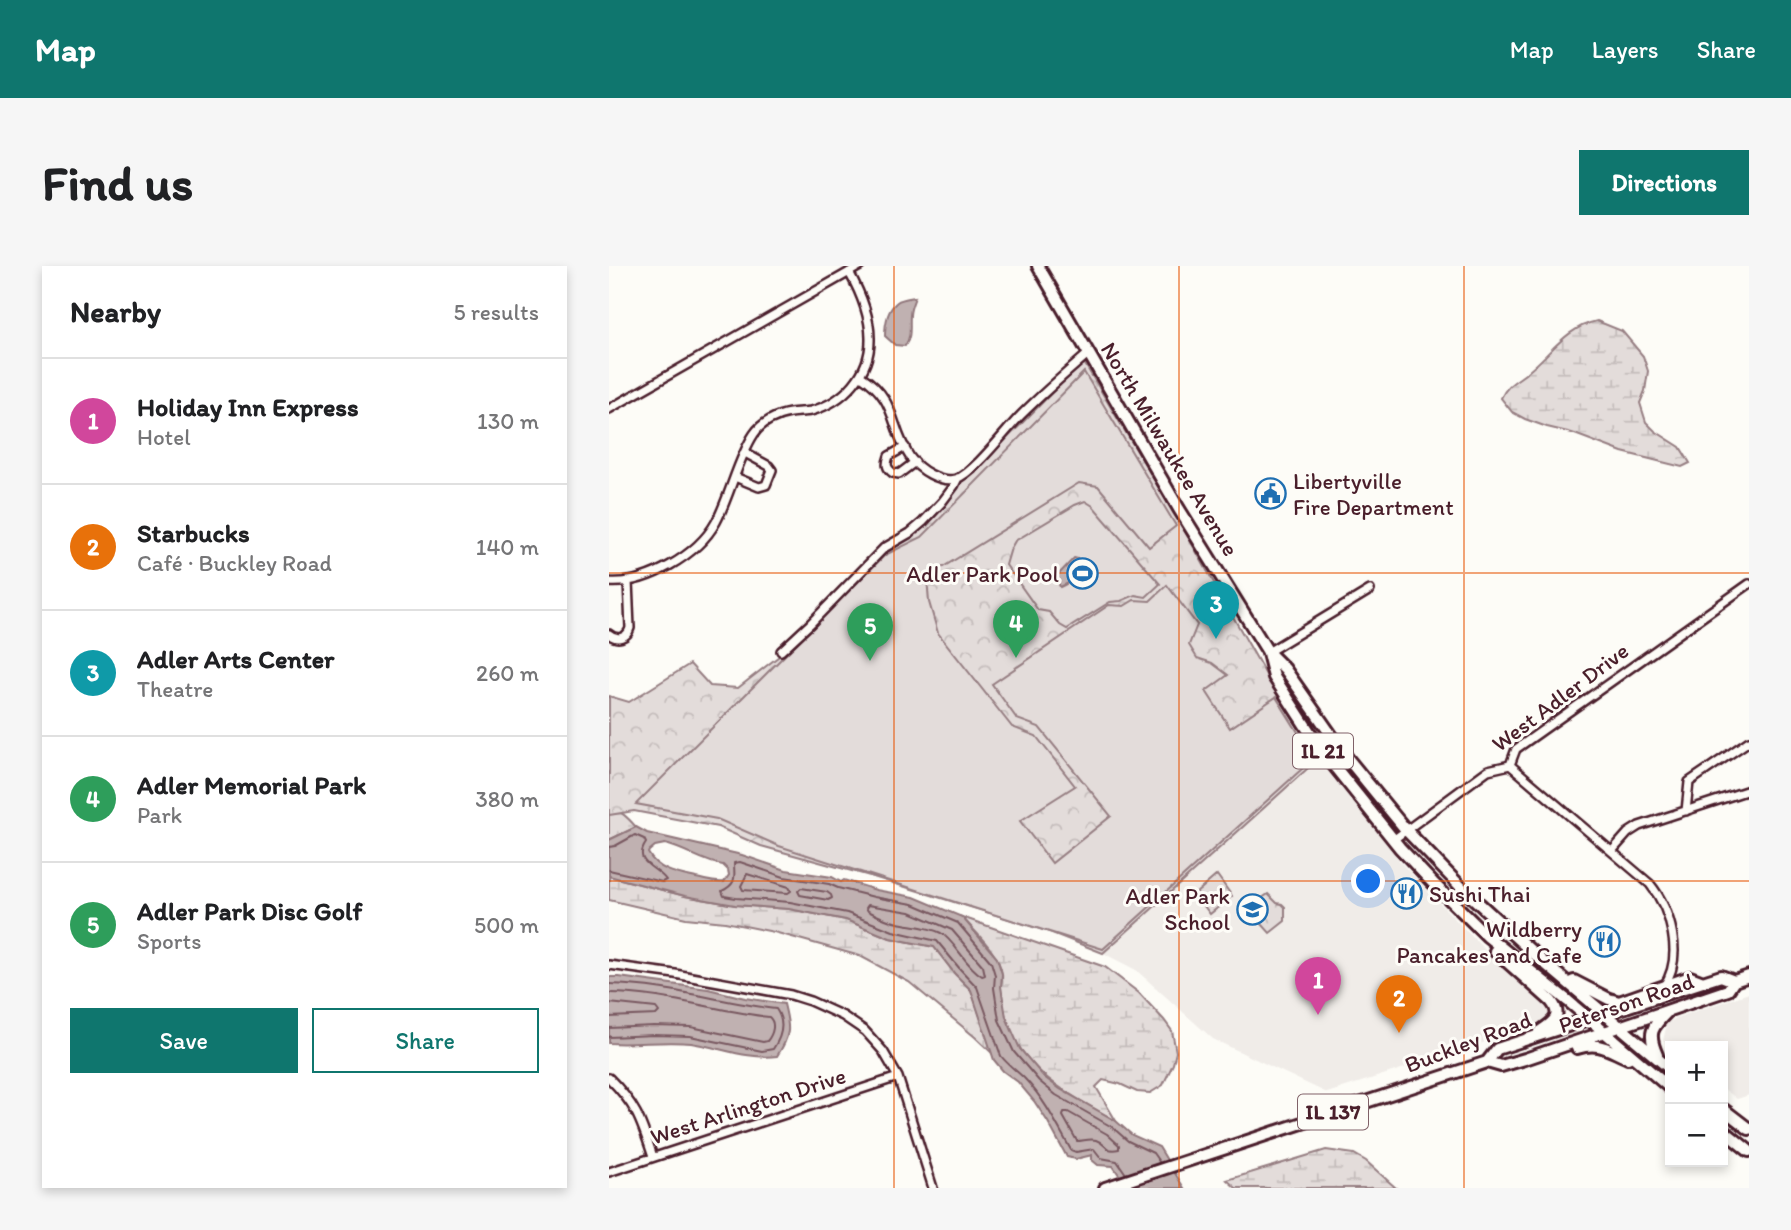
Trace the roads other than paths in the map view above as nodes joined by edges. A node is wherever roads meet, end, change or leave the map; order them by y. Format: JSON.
{"nodes":[{"id":1,"x":860,"y":266,"type":"edge"},
{"id":2,"x":1038,"y":266,"type":"edge"},
{"id":3,"x":849,"y":272,"type":"junction"},
{"id":4,"x":1089,"y":353,"type":"junction"},
{"id":5,"x":861,"y":376,"type":"junction"},
{"id":6,"x":609,"y":409,"type":"edge"},
{"id":7,"x":905,"y":447,"type":"junction"},
{"id":8,"x":745,"y":453,"type":"junction"},
{"id":9,"x":915,"y":462,"type":"junction"},
{"id":10,"x":735,"y":477,"type":"junction"},
{"id":11,"x":957,"y":478,"type":"junction"},
{"id":12,"x":628,"y":580,"type":"junction"},
{"id":13,"x":609,"y":582,"type":"edge"},
{"id":14,"x":1749,"y":584,"type":"edge"},
{"id":15,"x":1370,"y":590,"type":"dead end"},
{"id":16,"x":609,"y":634,"type":"edge"},
{"id":17,"x":781,"y":651,"type":"dead end"},
{"id":18,"x":1268,"y":652,"type":"junction"},
{"id":19,"x":1749,"y":741,"type":"edge"},
{"id":20,"x":1510,"y":765,"type":"junction"},
{"id":21,"x":1749,"y":790,"type":"edge"},
{"id":22,"x":1686,"y":811,"type":"junction"},
{"id":23,"x":1406,"y":830,"type":"junction"},
{"id":24,"x":1393,"y":840,"type":"junction"},
{"id":25,"x":1612,"y":851,"type":"junction"},
{"id":26,"x":1487,"y":936,"type":"junction"},
{"id":27,"x":609,"y":965,"type":"edge"},
{"id":28,"x":1674,"y":965,"type":"junction"},
{"id":29,"x":1749,"y":976,"type":"edge"},
{"id":30,"x":1688,"y":978,"type":"junction"},
{"id":31,"x":1734,"y":981,"type":"junction"},
{"id":32,"x":1703,"y":982,"type":"junction"},
{"id":33,"x":1568,"y":983,"type":"junction"},
{"id":34,"x":1664,"y":986,"type":"junction"},
{"id":35,"x":1669,"y":1010,"type":"junction"},
{"id":36,"x":1607,"y":1014,"type":"junction"},
{"id":37,"x":1590,"y":1020,"type":"junction"},
{"id":38,"x":1621,"y":1026,"type":"junction"},
{"id":39,"x":1604,"y":1032,"type":"junction"},
{"id":40,"x":1524,"y":1040,"type":"junction"},
{"id":41,"x":1658,"y":1058,"type":"junction"},
{"id":42,"x":1525,"y":1059,"type":"junction"},
{"id":43,"x":1486,"y":1062,"type":"junction"},
{"id":44,"x":1665,"y":1064,"type":"edge"},
{"id":45,"x":1642,"y":1065,"type":"junction"},
{"id":46,"x":898,"y":1077,"type":"junction"},
{"id":47,"x":609,"y":1078,"type":"edge"},
{"id":48,"x":1665,"y":1084,"type":"edge"},
{"id":49,"x":1728,"y":1113,"type":"edge"},
{"id":50,"x":1749,"y":1129,"type":"edge"},
{"id":51,"x":1728,"y":1134,"type":"edge"},
{"id":52,"x":1749,"y":1151,"type":"edge"},
{"id":53,"x":653,"y":1157,"type":"junction"},
{"id":54,"x":609,"y":1172,"type":"edge"},
{"id":55,"x":1110,"y":1186,"type":"edge"},
{"id":56,"x":933,"y":1188,"type":"edge"}],
"edges":[{"from":1,"to":3,"type":"street"},
{"from":2,"to":4,"type":"main road","name":"North Milwaukee Avenue","number":"IL 21"},
{"from":3,"to":5,"type":"street"},
{"from":3,"to":6,"type":"street"},
{"from":4,"to":11,"type":"street"},
{"from":4,"to":18,"type":"main road","name":"North Milwaukee Avenue","number":"IL 21"},
{"from":5,"to":7,"type":"street"},
{"from":5,"to":8,"type":"street"},
{"from":7,"to":9,"type":"street"},
{"from":7,"to":9,"type":"street"},
{"from":8,"to":10,"type":"street"},
{"from":8,"to":10,"type":"street"},
{"from":9,"to":11,"type":"street"},
{"from":10,"to":12,"type":"street"},
{"from":11,"to":17,"type":"street"},
{"from":12,"to":13,"type":"street"},
{"from":12,"to":16,"type":"street"},
{"from":14,"to":20,"type":"street","name":"West Adler Drive"},
{"from":15,"to":18,"type":"street"},
{"from":18,"to":23,"type":"main road","name":"North Milwaukee Avenue","number":"IL 21"},
{"from":18,"to":24,"type":"main road","name":"North Milwaukee Avenue","number":"IL 21"},
{"from":19,"to":22,"type":"street"},
{"from":20,"to":23,"type":"street","name":"West Adler Drive"},
{"from":20,"to":25,"type":"street"},
{"from":21,"to":22,"type":"street"},
{"from":22,"to":25,"type":"street"},
{"from":23,"to":24,"type":"street","name":"West Adler Drive"},
{"from":23,"to":33,"type":"main road","name":"North Milwaukee Avenue","number":"IL 21"},
{"from":24,"to":26,"type":"main road","name":"North Milwaukee Avenue","number":"IL 21"},
{"from":25,"to":28,"type":"street"},
{"from":26,"to":37,"type":"main road","name":"North Milwaukee Avenue","number":"IL 21"},
{"from":26,"to":40,"type":"main road"},
{"from":27,"to":46,"type":"street"},
{"from":28,"to":30,"type":"street"},
{"from":28,"to":34,"type":"street"},
{"from":29,"to":31,"type":"main road","name":"Peterson Road","number":"IL 137"},
{"from":30,"to":32,"type":"main road"},
{"from":30,"to":34,"type":"main road"},
{"from":31,"to":32,"type":"main road","name":"Peterson Road","number":"IL 137"},
{"from":31,"to":35,"type":"main road","name":"Peterson Road","number":"IL 137"},
{"from":32,"to":36,"type":"main road","name":"Peterson Road","number":"IL 137"},
{"from":33,"to":34,"type":"main road"},
{"from":33,"to":36,"type":"main road","name":"North Milwaukee Avenue","number":"IL 21"},
{"from":35,"to":38,"type":"main road","name":"Peterson Road","number":"IL 137"},
{"from":35,"to":41,"type":"main road"},
{"from":36,"to":37,"type":"main road","name":"Buckley Road","number":"IL 137"},
{"from":36,"to":38,"type":"main road","name":"North Milwaukee Avenue","number":"IL 21"},
{"from":37,"to":39,"type":"main road","name":"North Milwaukee Avenue","number":"IL 21"},
{"from":37,"to":40,"type":"main road","name":"Buckley Road","number":"IL 137"},
{"from":38,"to":39,"type":"main road","name":"Peterson Road","number":"IL 137"},
{"from":38,"to":41,"type":"main road","name":"North Milwaukee Avenue","number":"IL 21"},
{"from":39,"to":42,"type":"main road","name":"Peterson Road","number":"IL 137"},
{"from":39,"to":45,"type":"main road","name":"North Milwaukee Avenue","number":"IL 21"},
{"from":40,"to":43,"type":"main road","name":"Buckley Road","number":"IL 137"},
{"from":41,"to":44,"type":"main road","name":"North Milwaukee Avenue","number":"IL 21"},
{"from":42,"to":43,"type":"main road","name":"Peterson Road","number":"IL 137"},
{"from":42,"to":45,"type":"main road"},
{"from":43,"to":55,"type":"main road","name":"Buckley Road","number":"IL 137"},
{"from":45,"to":48,"type":"main road","name":"North Milwaukee Avenue","number":"IL 21"},
{"from":46,"to":53,"type":"street","name":"West Arlington Drive"},
{"from":46,"to":56,"type":"street"},
{"from":47,"to":53,"type":"street"},
{"from":49,"to":50,"type":"main road"},
{"from":51,"to":52,"type":"main road"},
{"from":53,"to":54,"type":"street","name":"West Arlington Drive"}]}
